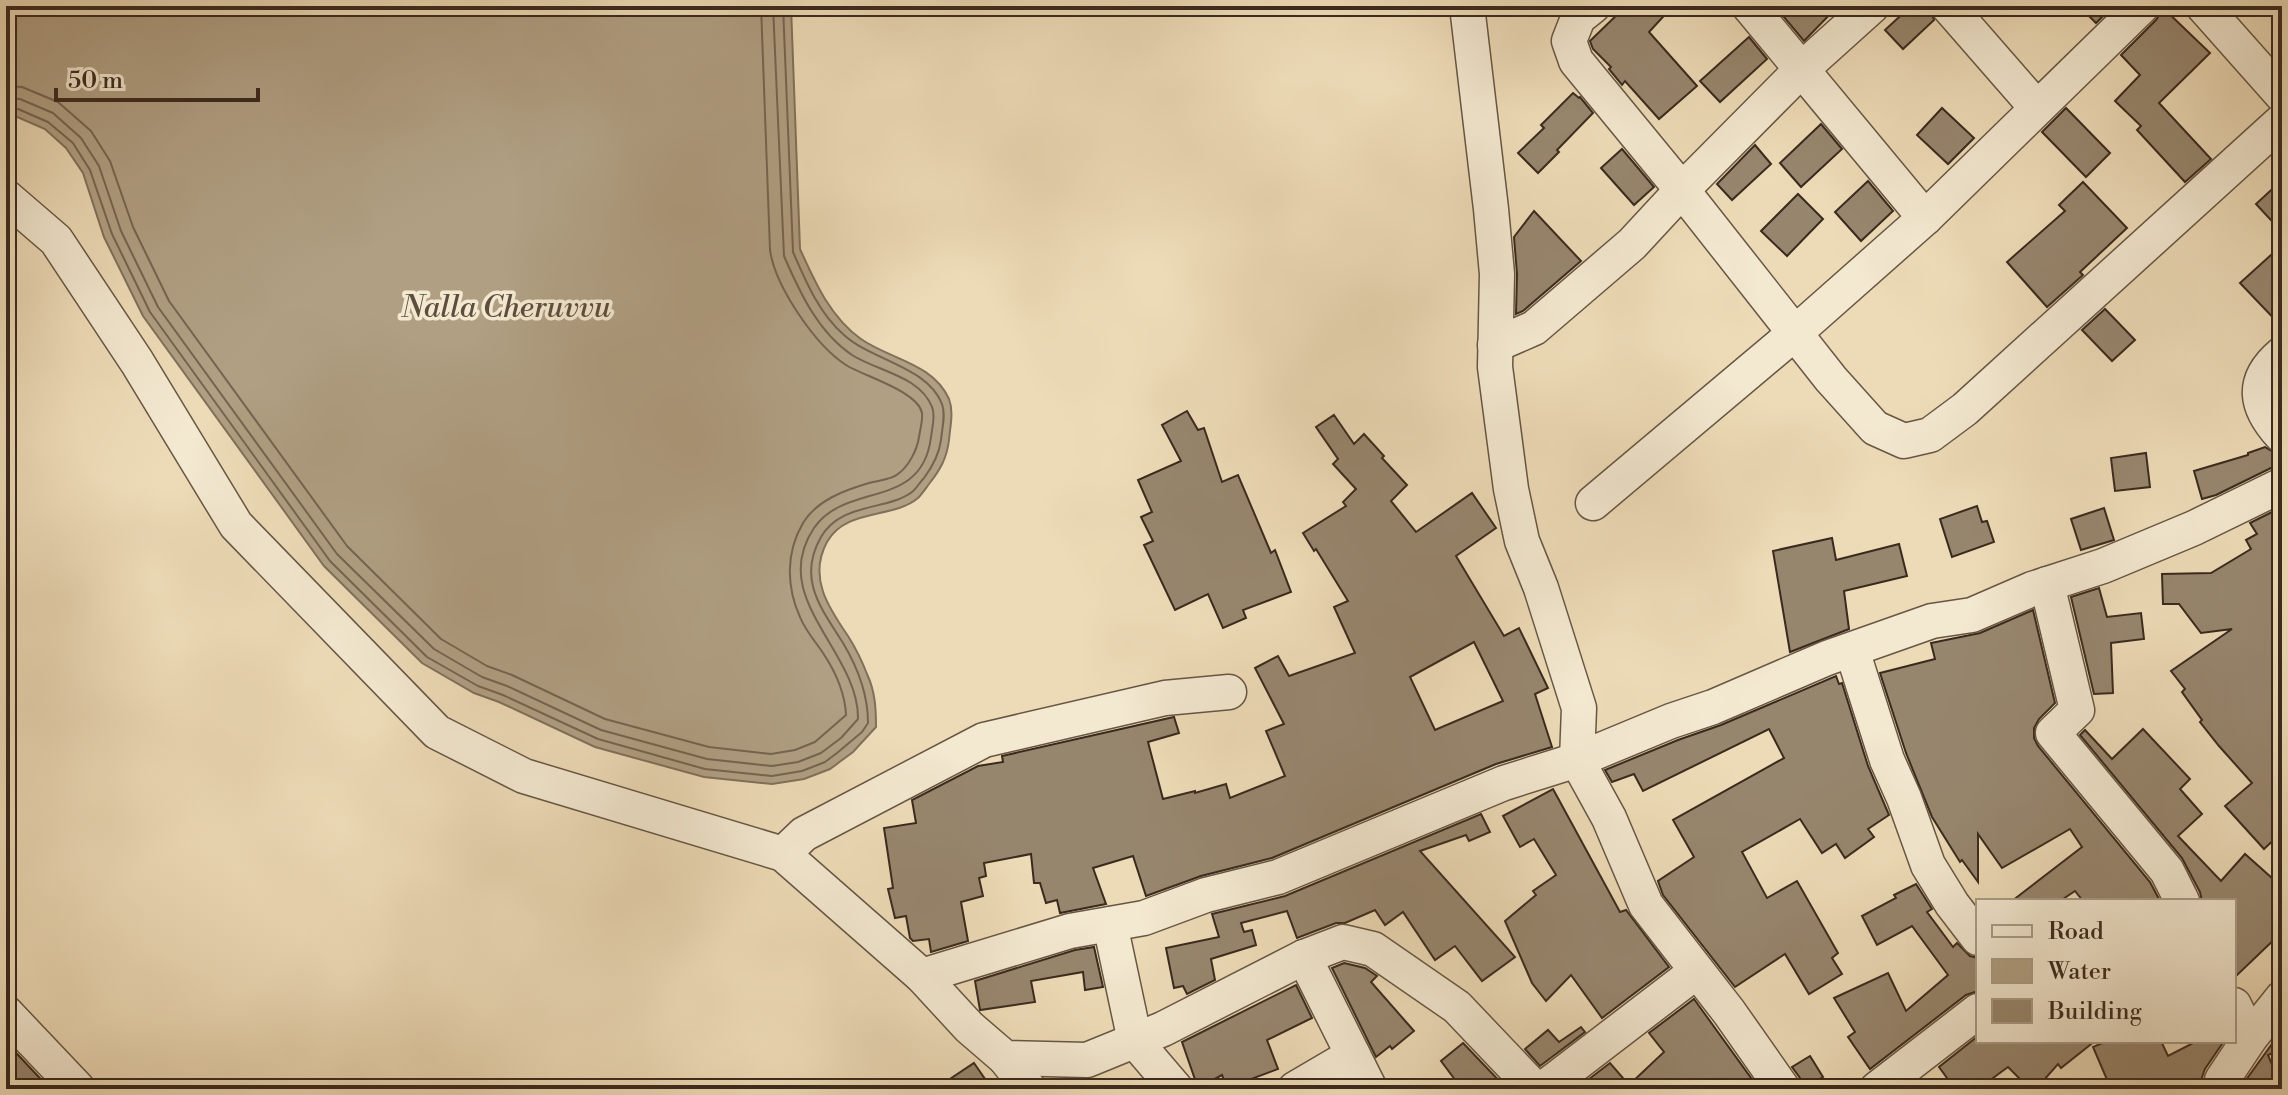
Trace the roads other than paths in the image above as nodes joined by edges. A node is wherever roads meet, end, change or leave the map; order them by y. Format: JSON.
{"nodes":[{"id":1,"x":1467,"y":6,"type":"edge"},
{"id":2,"x":1593,"y":6,"type":"edge"},
{"id":3,"x":1749,"y":6,"type":"edge"},
{"id":4,"x":1872,"y":6,"type":"edge"},
{"id":5,"x":1948,"y":6,"type":"edge"},
{"id":6,"x":2142,"y":6,"type":"edge"},
{"id":7,"x":2203,"y":6,"type":"edge"},
{"id":8,"x":1802,"y":69,"type":"junction"},
{"id":9,"x":2282,"y":95,"type":"edge"},
{"id":10,"x":2037,"y":108,"type":"junction"},
{"id":11,"x":2282,"y":121,"type":"edge"},
{"id":12,"x":1682,"y":190,"type":"junction"},
{"id":13,"x":6,"y":197,"type":"edge"},
{"id":14,"x":1925,"y":218,"type":"junction"},
{"id":15,"x":1795,"y":333,"type":"junction"},
{"id":16,"x":1495,"y":345,"type":"junction"},
{"id":17,"x":2282,"y":354,"type":"edge"},
{"id":18,"x":2282,"y":436,"type":"edge"},
{"id":19,"x":2282,"y":485,"type":"edge"},
{"id":20,"x":1593,"y":503,"type":"dead end"},
{"id":21,"x":2047,"y":584,"type":"junction"},
{"id":22,"x":1852,"y":650,"type":"junction"},
{"id":23,"x":1229,"y":692,"type":"dead end"},
{"id":24,"x":1577,"y":760,"type":"junction"},
{"id":25,"x":783,"y":854,"type":"junction"},
{"id":26,"x":2181,"y":899,"type":"edge"},
{"id":27,"x":1110,"y":924,"type":"junction"},
{"id":28,"x":1976,"y":935,"type":"edge"},
{"id":29,"x":1304,"y":957,"type":"junction"},
{"id":30,"x":1697,"y":971,"type":"junction"},
{"id":31,"x":922,"y":976,"type":"junction"},
{"id":32,"x":2282,"y":998,"type":"edge"},
{"id":33,"x":2236,"y":1009,"type":"edge"},
{"id":34,"x":6,"y":1013,"type":"edge"},
{"id":35,"x":1976,"y":1013,"type":"edge"},
{"id":36,"x":2250,"y":1038,"type":"junction"},
{"id":37,"x":1135,"y":1041,"type":"junction"},
{"id":38,"x":1353,"y":1055,"type":"junction"},
{"id":39,"x":1005,"y":1058,"type":"junction"},
{"id":40,"x":2216,"y":1086,"type":"edge"},
{"id":41,"x":78,"y":1089,"type":"edge"},
{"id":42,"x":1029,"y":1089,"type":"edge"},
{"id":43,"x":1176,"y":1089,"type":"edge"},
{"id":44,"x":1295,"y":1089,"type":"edge"},
{"id":45,"x":1370,"y":1089,"type":"edge"},
{"id":46,"x":1535,"y":1089,"type":"edge"},
{"id":47,"x":1543,"y":1089,"type":"edge"},
{"id":48,"x":1783,"y":1089,"type":"edge"},
{"id":49,"x":1877,"y":1089,"type":"edge"}],
"edges":[{"from":1,"to":16,"type":"street"},
{"from":2,"to":12,"type":"street"},
{"from":3,"to":8,"type":"street"},
{"from":4,"to":8,"type":"street"},
{"from":5,"to":10,"type":"street"},
{"from":6,"to":10,"type":"street"},
{"from":7,"to":9,"type":"street"},
{"from":8,"to":12,"type":"street"},
{"from":8,"to":14,"type":"street"},
{"from":10,"to":14,"type":"street"},
{"from":11,"to":15,"type":"street"},
{"from":12,"to":15,"type":"street"},
{"from":12,"to":16,"type":"street"},
{"from":13,"to":25,"type":"street"},
{"from":14,"to":15,"type":"street"},
{"from":15,"to":20,"type":"street"},
{"from":16,"to":24,"type":"street"},
{"from":17,"to":18,"type":"street"},
{"from":19,"to":21,"type":"street"},
{"from":21,"to":22,"type":"street"},
{"from":21,"to":26,"type":"street"},
{"from":22,"to":24,"type":"street"},
{"from":22,"to":28,"type":"street"},
{"from":23,"to":25,"type":"street"},
{"from":24,"to":27,"type":"street"},
{"from":24,"to":30,"type":"street"},
{"from":25,"to":31,"type":"street"},
{"from":27,"to":31,"type":"street"},
{"from":27,"to":37,"type":"street"},
{"from":29,"to":37,"type":"street"},
{"from":29,"to":38,"type":"street"},
{"from":29,"to":46,"type":"street"},
{"from":30,"to":47,"type":"street"},
{"from":30,"to":48,"type":"street"},
{"from":31,"to":39,"type":"street"},
{"from":32,"to":36,"type":"street"},
{"from":33,"to":36,"type":"street"},
{"from":34,"to":41,"type":"street"},
{"from":35,"to":49,"type":"street"},
{"from":36,"to":40,"type":"street"},
{"from":37,"to":39,"type":"street"},
{"from":37,"to":43,"type":"street"},
{"from":38,"to":44,"type":"street"},
{"from":38,"to":45,"type":"street"},
{"from":39,"to":42,"type":"street"}]}
